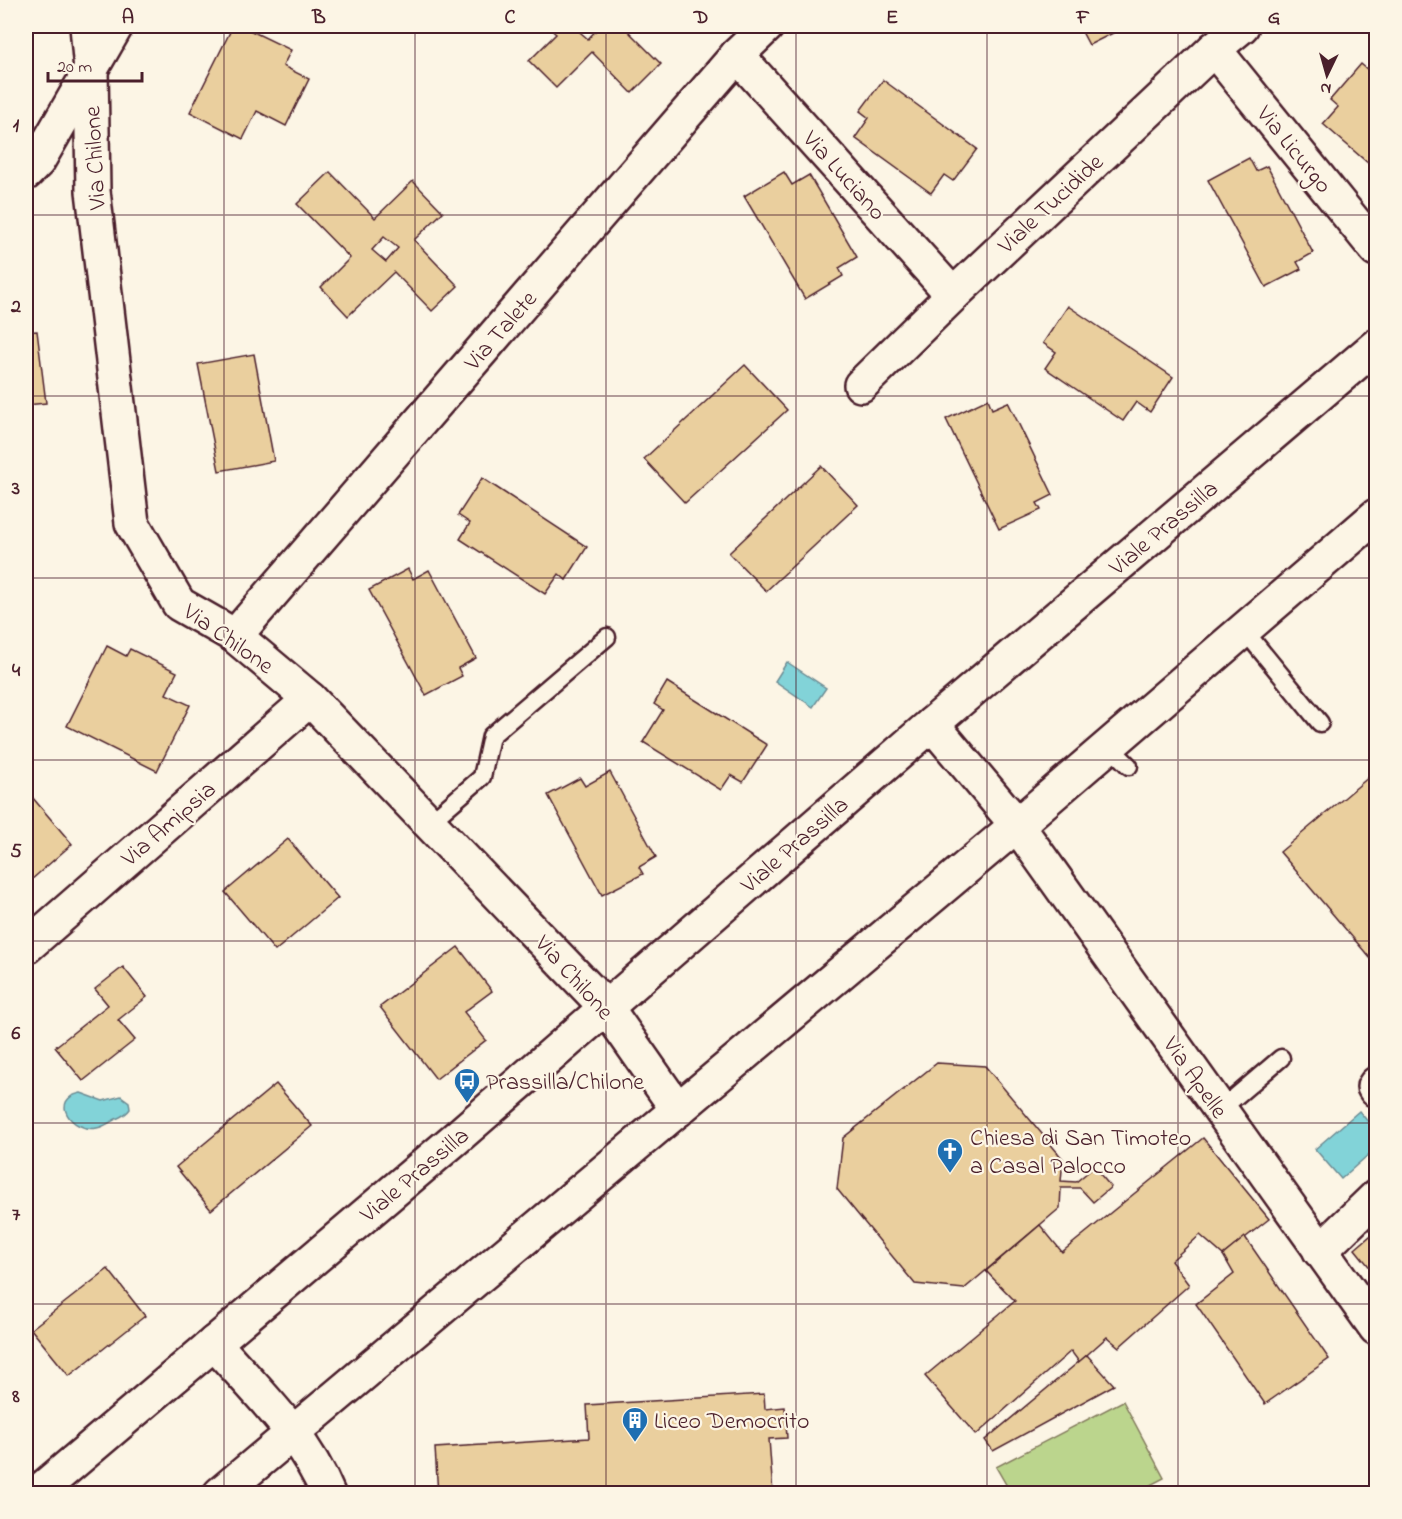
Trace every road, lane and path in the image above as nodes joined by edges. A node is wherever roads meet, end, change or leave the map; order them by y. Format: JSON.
{"nodes":[{"id":1,"x":87,"y":26,"type":"edge"},
{"id":2,"x":116,"y":26,"type":"edge"},
{"id":3,"x":767,"y":26,"type":"edge"},
{"id":4,"x":1242,"y":26,"type":"edge"},
{"id":5,"x":1214,"y":49,"type":"junction"},
{"id":6,"x":738,"y":55,"type":"junction"},
{"id":7,"x":91,"y":70,"type":"junction"},
{"id":8,"x":26,"y":173,"type":"edge"},
{"id":9,"x":1377,"y":249,"type":"edge"},
{"id":10,"x":953,"y":295,"type":"junction"},
{"id":11,"x":1377,"y":346,"type":"edge"},
{"id":12,"x":861,"y":385,"type":"dead end"},
{"id":13,"x":1377,"y":516,"type":"edge"},
{"id":14,"x":1244,"y":630,"type":"junction"},
{"id":15,"x":235,"y":636,"type":"junction"},
{"id":16,"x":607,"y":637,"type":"dead end"},
{"id":17,"x":310,"y":699,"type":"junction"},
{"id":18,"x":1320,"y":723,"type":"dead end"},
{"id":19,"x":932,"y":724,"type":"junction"},
{"id":20,"x":429,"y":823,"type":"junction"},
{"id":21,"x":1017,"y":825,"type":"junction"},
{"id":22,"x":26,"y":946,"type":"edge"},
{"id":23,"x":606,"y":1007,"type":"junction"},
{"id":24,"x":1281,"y":1058,"type":"dead end"},
{"id":25,"x":1377,"y":1084,"type":"edge"},
{"id":26,"x":1377,"y":1090,"type":"edge"},
{"id":27,"x":678,"y":1110,"type":"junction"},
{"id":28,"x":1220,"y":1110,"type":"junction"},
{"id":29,"x":1377,"y":1197,"type":"edge"},
{"id":30,"x":1320,"y":1251,"type":"junction"},
{"id":31,"x":1377,"y":1328,"type":"edge"},
{"id":32,"x":214,"y":1343,"type":"junction"},
{"id":33,"x":293,"y":1432,"type":"junction"},
{"id":34,"x":36,"y":1494,"type":"edge"},
{"id":35,"x":220,"y":1494,"type":"edge"},
{"id":36,"x":328,"y":1494,"type":"edge"}],
"edges":[{"from":1,"to":7,"type":"street","name":"Via Chilone"},
{"from":2,"to":7,"type":"street"},
{"from":3,"to":6,"type":"street","name":"Via Talete"},
{"from":4,"to":5,"type":"street","name":"Viale Tucidide"},
{"from":5,"to":9,"type":"street","name":"Via Licurgo"},
{"from":5,"to":10,"type":"street","name":"Viale Tucidide"},
{"from":6,"to":10,"type":"street","name":"Via Luciano"},
{"from":6,"to":15,"type":"street","name":"Via Talete"},
{"from":7,"to":8,"type":"street"},
{"from":7,"to":15,"type":"street","name":"Via Chilone"},
{"from":10,"to":12,"type":"street","name":"Viale Tucidide"},
{"from":11,"to":19,"type":"street","name":"Viale Prassilla"},
{"from":13,"to":14,"type":"street"},
{"from":14,"to":18,"type":"lane"},
{"from":14,"to":21,"type":"street"},
{"from":15,"to":17,"type":"street","name":"Via Chilone"},
{"from":16,"to":20,"type":"lane"},
{"from":17,"to":20,"type":"street","name":"Via Chilone"},
{"from":17,"to":22,"type":"street","name":"Via Amipsia"},
{"from":19,"to":21,"type":"street","name":"Via Apelle"},
{"from":19,"to":23,"type":"street","name":"Viale Prassilla"},
{"from":20,"to":23,"type":"street","name":"Via Chilone"},
{"from":21,"to":27,"type":"street"},
{"from":21,"to":28,"type":"street","name":"Via Apelle"},
{"from":23,"to":27,"type":"street","name":"Via Chilone"},
{"from":23,"to":32,"type":"street","name":"Viale Prassilla"},
{"from":24,"to":28,"type":"lane"},
{"from":25,"to":26,"type":"street"},
{"from":27,"to":33,"type":"street"},
{"from":28,"to":30,"type":"street","name":"Via Apelle"},
{"from":29,"to":30,"type":"street"},
{"from":30,"to":31,"type":"street","name":"Via Apelle"},
{"from":32,"to":33,"type":"street"},
{"from":32,"to":34,"type":"street","name":"Viale Prassilla"},
{"from":33,"to":35,"type":"street"},
{"from":33,"to":36,"type":"street"}]}
